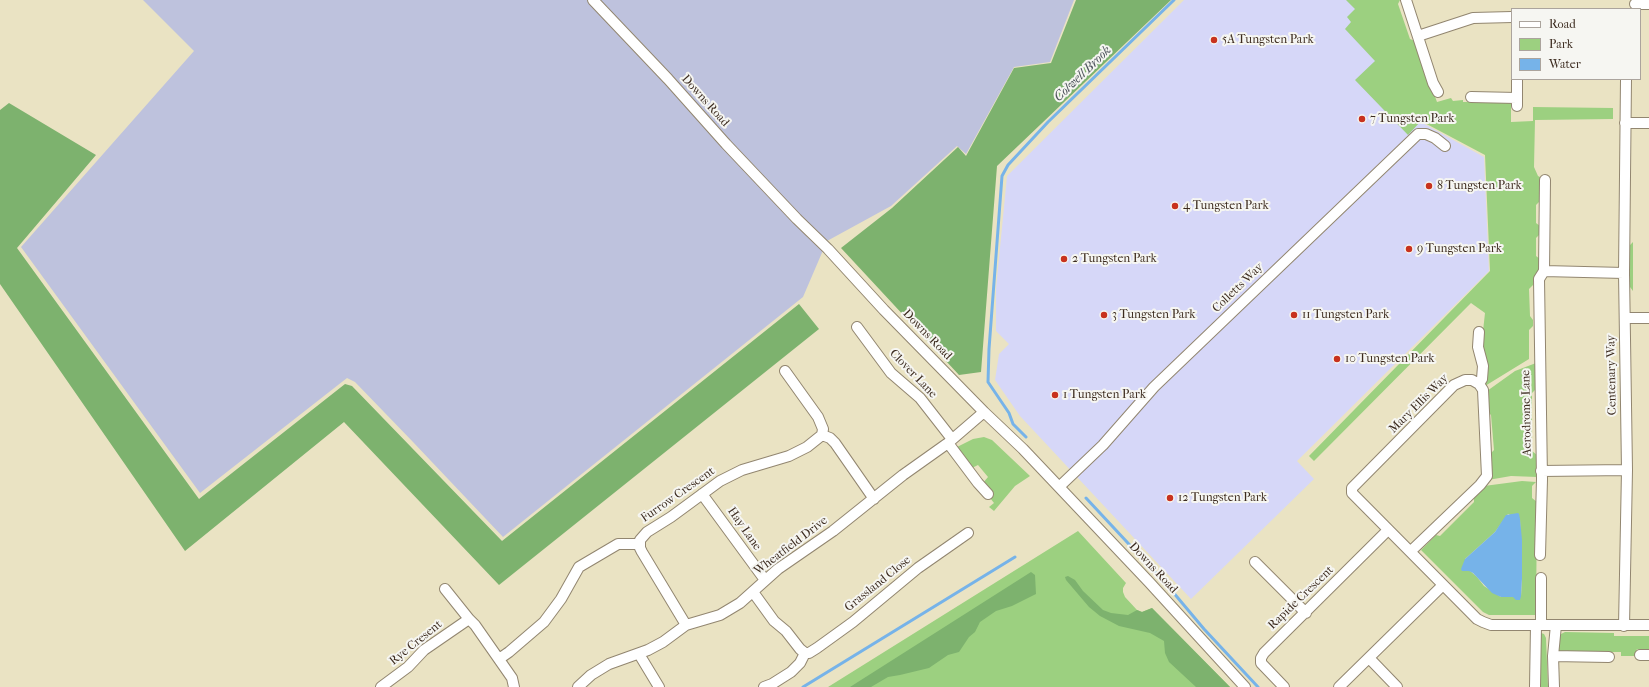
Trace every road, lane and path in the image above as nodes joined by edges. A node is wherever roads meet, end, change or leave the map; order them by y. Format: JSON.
{"nodes":[{"id":1,"x":593,"y":0,"type":"edge"},
{"id":2,"x":1406,"y":0,"type":"edge"},
{"id":3,"x":1634,"y":4,"type":"edge"},
{"id":4,"x":1649,"y":4,"type":"edge"},
{"id":5,"x":1511,"y":17,"type":"edge"},
{"id":6,"x":1418,"y":36,"type":"junction"},
{"id":7,"x":1517,"y":80,"type":"edge"},
{"id":8,"x":1626,"y":80,"type":"edge"},
{"id":9,"x":1438,"y":92,"type":"dead end"},
{"id":10,"x":1471,"y":98,"type":"dead end"},
{"id":11,"x":1626,"y":123,"type":"junction"},
{"id":12,"x":1649,"y":123,"type":"edge"},
{"id":13,"x":1444,"y":146,"type":"dead end"},
{"id":14,"x":1544,"y":180,"type":"dead end"},
{"id":15,"x":1544,"y":271,"type":"junction"},
{"id":16,"x":1624,"y":273,"type":"junction"},
{"id":17,"x":1625,"y":318,"type":"junction"},
{"id":18,"x":1649,"y":318,"type":"edge"},
{"id":19,"x":857,"y":327,"type":"dead end"},
{"id":20,"x":1479,"y":332,"type":"dead end"},
{"id":21,"x":785,"y":371,"type":"dead end"},
{"id":22,"x":1479,"y":384,"type":"junction"},
{"id":23,"x":984,"y":412,"type":"junction"},
{"id":24,"x":822,"y":435,"type":"junction"},
{"id":25,"x":950,"y":441,"type":"junction"},
{"id":26,"x":1627,"y":470,"type":"junction"},
{"id":27,"x":1541,"y":471,"type":"junction"},
{"id":28,"x":1059,"y":487,"type":"junction"},
{"id":29,"x":702,"y":494,"type":"junction"},
{"id":30,"x":988,"y":494,"type":"dead end"},
{"id":31,"x":874,"y":499,"type":"junction"},
{"id":32,"x":1388,"y":530,"type":"junction"},
{"id":33,"x":968,"y":533,"type":"dead end"},
{"id":34,"x":639,"y":544,"type":"junction"},
{"id":35,"x":1411,"y":551,"type":"junction"},
{"id":36,"x":1540,"y":555,"type":"dead end"},
{"id":37,"x":1255,"y":562,"type":"dead end"},
{"id":38,"x":1541,"y":578,"type":"dead end"},
{"id":39,"x":765,"y":580,"type":"junction"},
{"id":40,"x":1443,"y":585,"type":"junction"},
{"id":41,"x":445,"y":589,"type":"dead end"},
{"id":42,"x":753,"y":592,"type":"junction"},
{"id":43,"x":1306,"y":612,"type":"junction"},
{"id":44,"x":469,"y":619,"type":"junction"},
{"id":45,"x":686,"y":625,"type":"junction"},
{"id":46,"x":1538,"y":625,"type":"junction"},
{"id":47,"x":1649,"y":625,"type":"edge"},
{"id":48,"x":1556,"y":626,"type":"junction"},
{"id":49,"x":1624,"y":626,"type":"junction"},
{"id":50,"x":805,"y":653,"type":"junction"},
{"id":51,"x":639,"y":654,"type":"junction"},
{"id":52,"x":1553,"y":656,"type":"junction"},
{"id":53,"x":1609,"y":657,"type":"dead end"},
{"id":54,"x":1369,"y":658,"type":"junction"},
{"id":55,"x":499,"y":659,"type":"junction"},
{"id":56,"x":380,"y":687,"type":"edge"},
{"id":57,"x":514,"y":687,"type":"edge"},
{"id":58,"x":578,"y":687,"type":"edge"},
{"id":59,"x":659,"y":687,"type":"edge"},
{"id":60,"x":764,"y":687,"type":"edge"},
{"id":61,"x":1245,"y":687,"type":"edge"},
{"id":62,"x":1284,"y":687,"type":"edge"},
{"id":63,"x":1339,"y":687,"type":"edge"},
{"id":64,"x":1398,"y":687,"type":"edge"},
{"id":65,"x":1535,"y":687,"type":"edge"},
{"id":66,"x":1554,"y":687,"type":"edge"}],
"edges":[{"from":1,"to":23,"type":"street","name":"Downs Road"},
{"from":2,"to":6,"type":"street"},
{"from":3,"to":4,"type":"street"},
{"from":5,"to":6,"type":"street"},
{"from":6,"to":9,"type":"street"},
{"from":7,"to":10,"type":"street"},
{"from":8,"to":11,"type":"street","name":"Centenary Way"},
{"from":11,"to":12,"type":"street"},
{"from":11,"to":16,"type":"street","name":"Centenary Way"},
{"from":13,"to":28,"type":"street","name":"Colletts Way"},
{"from":14,"to":15,"type":"street","name":"Aerodrome Lane"},
{"from":15,"to":16,"type":"street"},
{"from":15,"to":27,"type":"street","name":"Aerodrome Lane"},
{"from":16,"to":17,"type":"street","name":"Centenary Way"},
{"from":17,"to":18,"type":"street"},
{"from":17,"to":26,"type":"street","name":"Centenary Way"},
{"from":19,"to":25,"type":"street","name":"Clover Lane"},
{"from":20,"to":22,"type":"street"},
{"from":21,"to":24,"type":"street"},
{"from":22,"to":32,"type":"street","name":"Mary Ellis Way"},
{"from":22,"to":35,"type":"street"},
{"from":23,"to":25,"type":"street","name":"Wheatfield Drive"},
{"from":23,"to":28,"type":"street","name":"Downs Road"},
{"from":24,"to":29,"type":"street","name":"Furrow Crescent"},
{"from":24,"to":31,"type":"street"},
{"from":25,"to":30,"type":"street","name":"Clover Lane"},
{"from":25,"to":31,"type":"street","name":"Wheatfield Drive"},
{"from":26,"to":27,"type":"street"},
{"from":26,"to":49,"type":"street","name":"Centenary Way"},
{"from":27,"to":36,"type":"street","name":"Aerodrome Lane"},
{"from":28,"to":61,"type":"street","name":"Downs Road"},
{"from":29,"to":34,"type":"street","name":"Furrow Crescent"},
{"from":29,"to":39,"type":"street","name":"Hay Lane"},
{"from":31,"to":39,"type":"street","name":"Wheatfield Drive"},
{"from":32,"to":35,"type":"street","name":"Mary Ellis Way"},
{"from":32,"to":43,"type":"street","name":"Rapide Crescent"},
{"from":33,"to":50,"type":"street","name":"Grassland Close"},
{"from":34,"to":45,"type":"street"},
{"from":34,"to":55,"type":"street"},
{"from":35,"to":40,"type":"street","name":"Mary Ellis Way"},
{"from":37,"to":43,"type":"street"},
{"from":38,"to":46,"type":"street"},
{"from":39,"to":42,"type":"street","name":"Wheatfield Drive"},
{"from":40,"to":46,"type":"street","name":"Mary Ellis Way"},
{"from":40,"to":54,"type":"street"},
{"from":41,"to":44,"type":"street"},
{"from":42,"to":45,"type":"street","name":"Wheatfield Drive"},
{"from":42,"to":50,"type":"street"},
{"from":43,"to":62,"type":"street","name":"Rapide Crescent"},
{"from":44,"to":55,"type":"street"},
{"from":44,"to":56,"type":"street","name":"Rye Cresent"},
{"from":45,"to":51,"type":"street","name":"Wheatfield Drive"},
{"from":46,"to":48,"type":"street","name":"Mary Ellis Way"},
{"from":46,"to":65,"type":"street"},
{"from":47,"to":49,"type":"street"},
{"from":48,"to":49,"type":"street","name":"Mary Ellis Way"},
{"from":48,"to":52,"type":"street"},
{"from":50,"to":60,"type":"street","name":"Grassland Close"},
{"from":51,"to":58,"type":"street","name":"Wheatfield Drive"},
{"from":51,"to":59,"type":"street"},
{"from":52,"to":53,"type":"street"},
{"from":52,"to":66,"type":"street"},
{"from":54,"to":63,"type":"street"},
{"from":54,"to":64,"type":"street"},
{"from":55,"to":57,"type":"street"}]}
